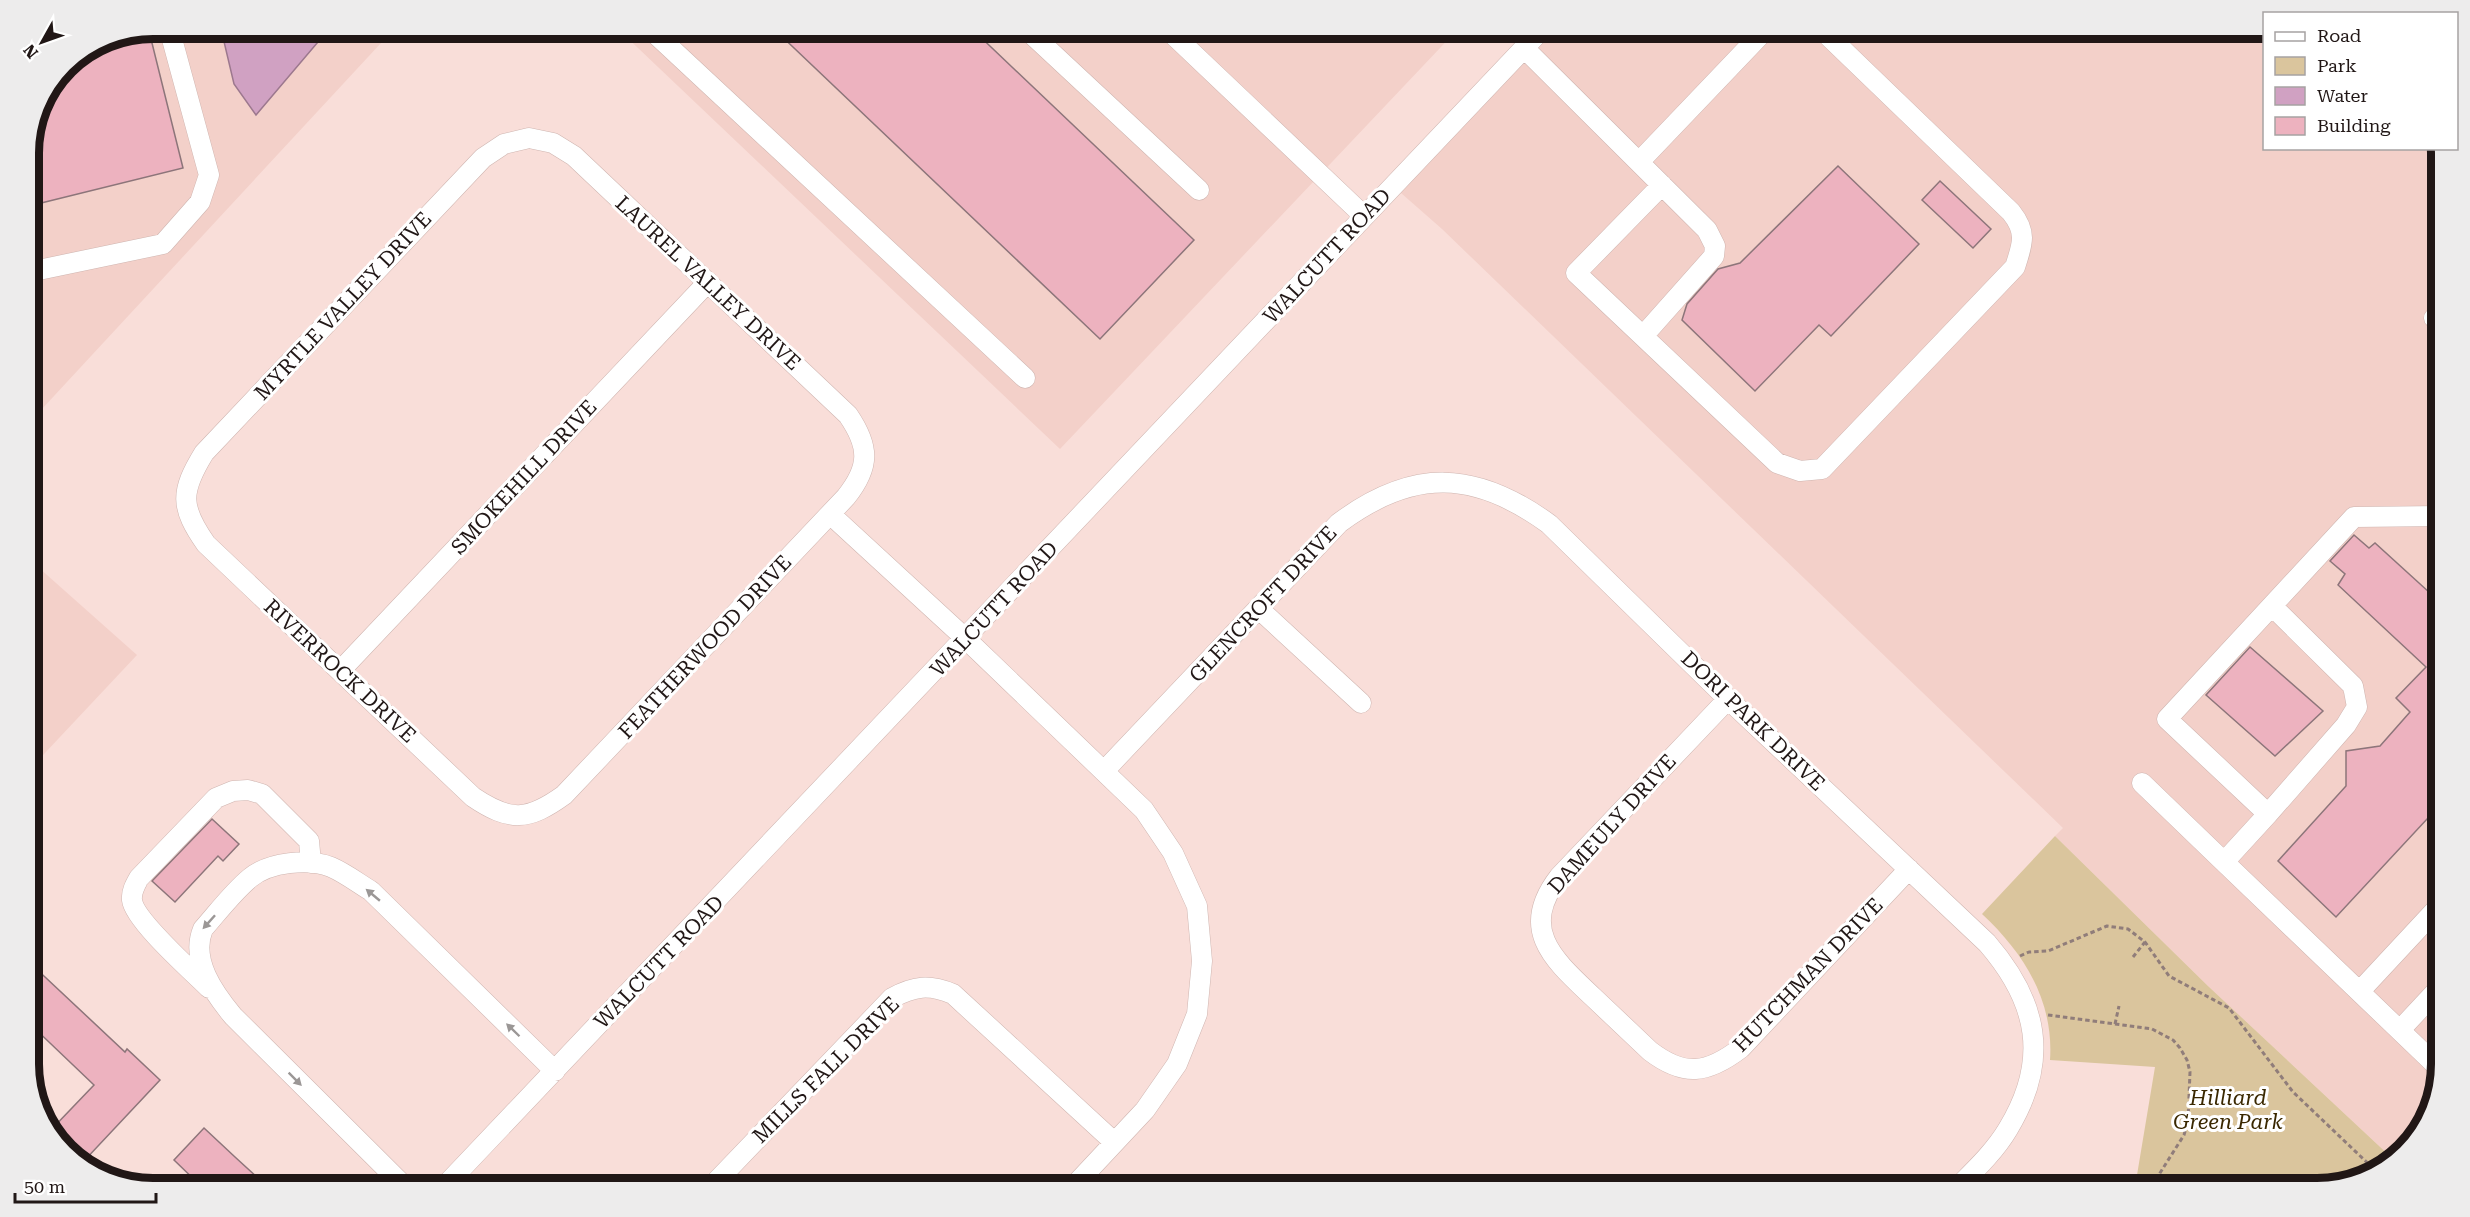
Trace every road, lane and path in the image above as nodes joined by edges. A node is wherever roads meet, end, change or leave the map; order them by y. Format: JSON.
{"nodes":[{"id":1,"x":172,"y":39,"type":"edge"},
{"id":2,"x":661,"y":39,"type":"edge"},
{"id":3,"x":1037,"y":39,"type":"edge"},
{"id":4,"x":1178,"y":39,"type":"edge"},
{"id":5,"x":1533,"y":39,"type":"edge"},
{"id":6,"x":1756,"y":39,"type":"edge"},
{"id":7,"x":1831,"y":39,"type":"edge"},
{"id":8,"x":1524,"y":48,"type":"junction"},
{"id":9,"x":529,"y":138,"type":"joint"},
{"id":10,"x":1639,"y":162,"type":"junction"},
{"id":11,"x":1662,"y":184,"type":"junction"},
{"id":12,"x":1199,"y":190,"type":"dead end"},
{"id":13,"x":1364,"y":216,"type":"junction"},
{"id":14,"x":39,"y":270,"type":"edge"},
{"id":15,"x":708,"y":282,"type":"junction"},
{"id":16,"x":1643,"y":336,"type":"junction"},
{"id":17,"x":1025,"y":378,"type":"dead end"},
{"id":18,"x":864,"y":453,"type":"joint"},
{"id":19,"x":1448,"y":482,"type":"joint"},
{"id":20,"x":185,"y":500,"type":"joint"},
{"id":21,"x":830,"y":514,"type":"junction"},
{"id":22,"x":2431,"y":516,"type":"edge"},
{"id":23,"x":2272,"y":606,"type":"junction"},
{"id":24,"x":1259,"y":609,"type":"junction"},
{"id":25,"x":966,"y":639,"type":"junction"},
{"id":26,"x":340,"y":671,"type":"junction"},
{"id":27,"x":1728,"y":699,"type":"junction"},
{"id":28,"x":1361,"y":703,"type":"dead end"},
{"id":29,"x":1104,"y":771,"type":"junction"},
{"id":30,"x":2142,"y":783,"type":"dead end"},
{"id":31,"x":2268,"y":814,"type":"junction"},
{"id":32,"x":519,"y":816,"type":"joint"},
{"id":33,"x":2224,"y":862,"type":"junction"},
{"id":34,"x":311,"y":863,"type":"junction"},
{"id":35,"x":1909,"y":869,"type":"junction"},
{"id":36,"x":2431,"y":915,"type":"edge"},
{"id":37,"x":2145,"y":942,"type":"junction"},
{"id":38,"x":2020,"y":956,"type":"dead end"},
{"id":39,"x":2133,"y":957,"type":"dead end"},
{"id":40,"x":2360,"y":991,"type":"junction"},
{"id":41,"x":217,"y":996,"type":"junction"},
{"id":42,"x":2431,"y":998,"type":"edge"},
{"id":43,"x":2119,"y":1006,"type":"dead end"},
{"id":44,"x":2046,"y":1014,"type":"dead end"},
{"id":45,"x":2115,"y":1024,"type":"junction"},
{"id":46,"x":2400,"y":1030,"type":"junction"},
{"id":47,"x":2431,"y":1060,"type":"edge"},
{"id":48,"x":1699,"y":1069,"type":"joint"},
{"id":49,"x":555,"y":1071,"type":"junction"},
{"id":50,"x":1114,"y":1142,"type":"junction"},
{"id":51,"x":2370,"y":1165,"type":"edge"},
{"id":52,"x":396,"y":1178,"type":"edge"},
{"id":53,"x":453,"y":1178,"type":"edge"},
{"id":54,"x":720,"y":1178,"type":"edge"},
{"id":55,"x":1081,"y":1178,"type":"edge"},
{"id":56,"x":1967,"y":1178,"type":"edge"},
{"id":57,"x":2158,"y":1178,"type":"edge"}],
"edges":[{"from":1,"to":14,"type":"street"},
{"from":2,"to":17,"type":"street"},
{"from":3,"to":12,"type":"street"},
{"from":4,"to":13,"type":"street"},
{"from":5,"to":8,"type":"street","name":"WALCUTT ROAD"},
{"from":6,"to":10,"type":"street"},
{"from":7,"to":16,"type":"street"},
{"from":8,"to":10,"type":"street"},
{"from":8,"to":13,"type":"street","name":"WALCUTT ROAD"},
{"from":9,"to":15,"type":"street","name":"LAUREL VALLEY DRIVE"},
{"from":9,"to":20,"type":"street","name":"MYRTLE VALLEY DRIVE"},
{"from":10,"to":11,"type":"street"},
{"from":11,"to":16,"type":"street"},
{"from":11,"to":16,"type":"street"},
{"from":13,"to":25,"type":"street","name":"WALCUTT ROAD"},
{"from":15,"to":18,"type":"street","name":"LAUREL VALLEY DRIVE"},
{"from":15,"to":26,"type":"street","name":"SMOKEHILL DRIVE"},
{"from":18,"to":21,"type":"street","name":"FEATHERWOOD DRIVE"},
{"from":19,"to":24,"type":"street","name":"GLENCROFT DRIVE"},
{"from":19,"to":27,"type":"street","name":"DORI PARK DRIVE"},
{"from":20,"to":26,"type":"street","name":"RIVERROCK DRIVE"},
{"from":21,"to":25,"type":"street"},
{"from":21,"to":32,"type":"street","name":"FEATHERWOOD DRIVE"},
{"from":22,"to":23,"type":"street"},
{"from":23,"to":31,"type":"street"},
{"from":23,"to":31,"type":"street"},
{"from":24,"to":28,"type":"street"},
{"from":24,"to":29,"type":"street","name":"GLENCROFT DRIVE"},
{"from":25,"to":29,"type":"street"},
{"from":25,"to":49,"type":"street","name":"WALCUTT ROAD"},
{"from":26,"to":32,"type":"street","name":"RIVERROCK DRIVE"},
{"from":27,"to":35,"type":"street","name":"DORI PARK DRIVE"},
{"from":27,"to":48,"type":"street","name":"DAMEULY DRIVE"},
{"from":29,"to":50,"type":"street"},
{"from":30,"to":33,"type":"street"},
{"from":31,"to":33,"type":"street"},
{"from":33,"to":40,"type":"street"},
{"from":34,"to":41,"type":"street","one_way":true},
{"from":34,"to":41,"type":"street"},
{"from":49,"to":34,"type":"street","one_way":true},
{"from":35,"to":48,"type":"street","name":"HUTCHMAN DRIVE"},
{"from":35,"to":56,"type":"street","name":"DORI PARK DRIVE"},
{"from":36,"to":40,"type":"street"},
{"from":37,"to":38,"type":"path"},
{"from":37,"to":39,"type":"path"},
{"from":37,"to":51,"type":"path"},
{"from":40,"to":46,"type":"street"},
{"from":41,"to":52,"type":"street","one_way":true},
{"from":42,"to":46,"type":"street"},
{"from":43,"to":45,"type":"path"},
{"from":44,"to":45,"type":"path"},
{"from":45,"to":57,"type":"path"},
{"from":46,"to":47,"type":"street"},
{"from":49,"to":53,"type":"street","name":"WALCUTT ROAD"},
{"from":50,"to":54,"type":"street","name":"MILLS FALL DRIVE"},
{"from":50,"to":55,"type":"street"}]}
